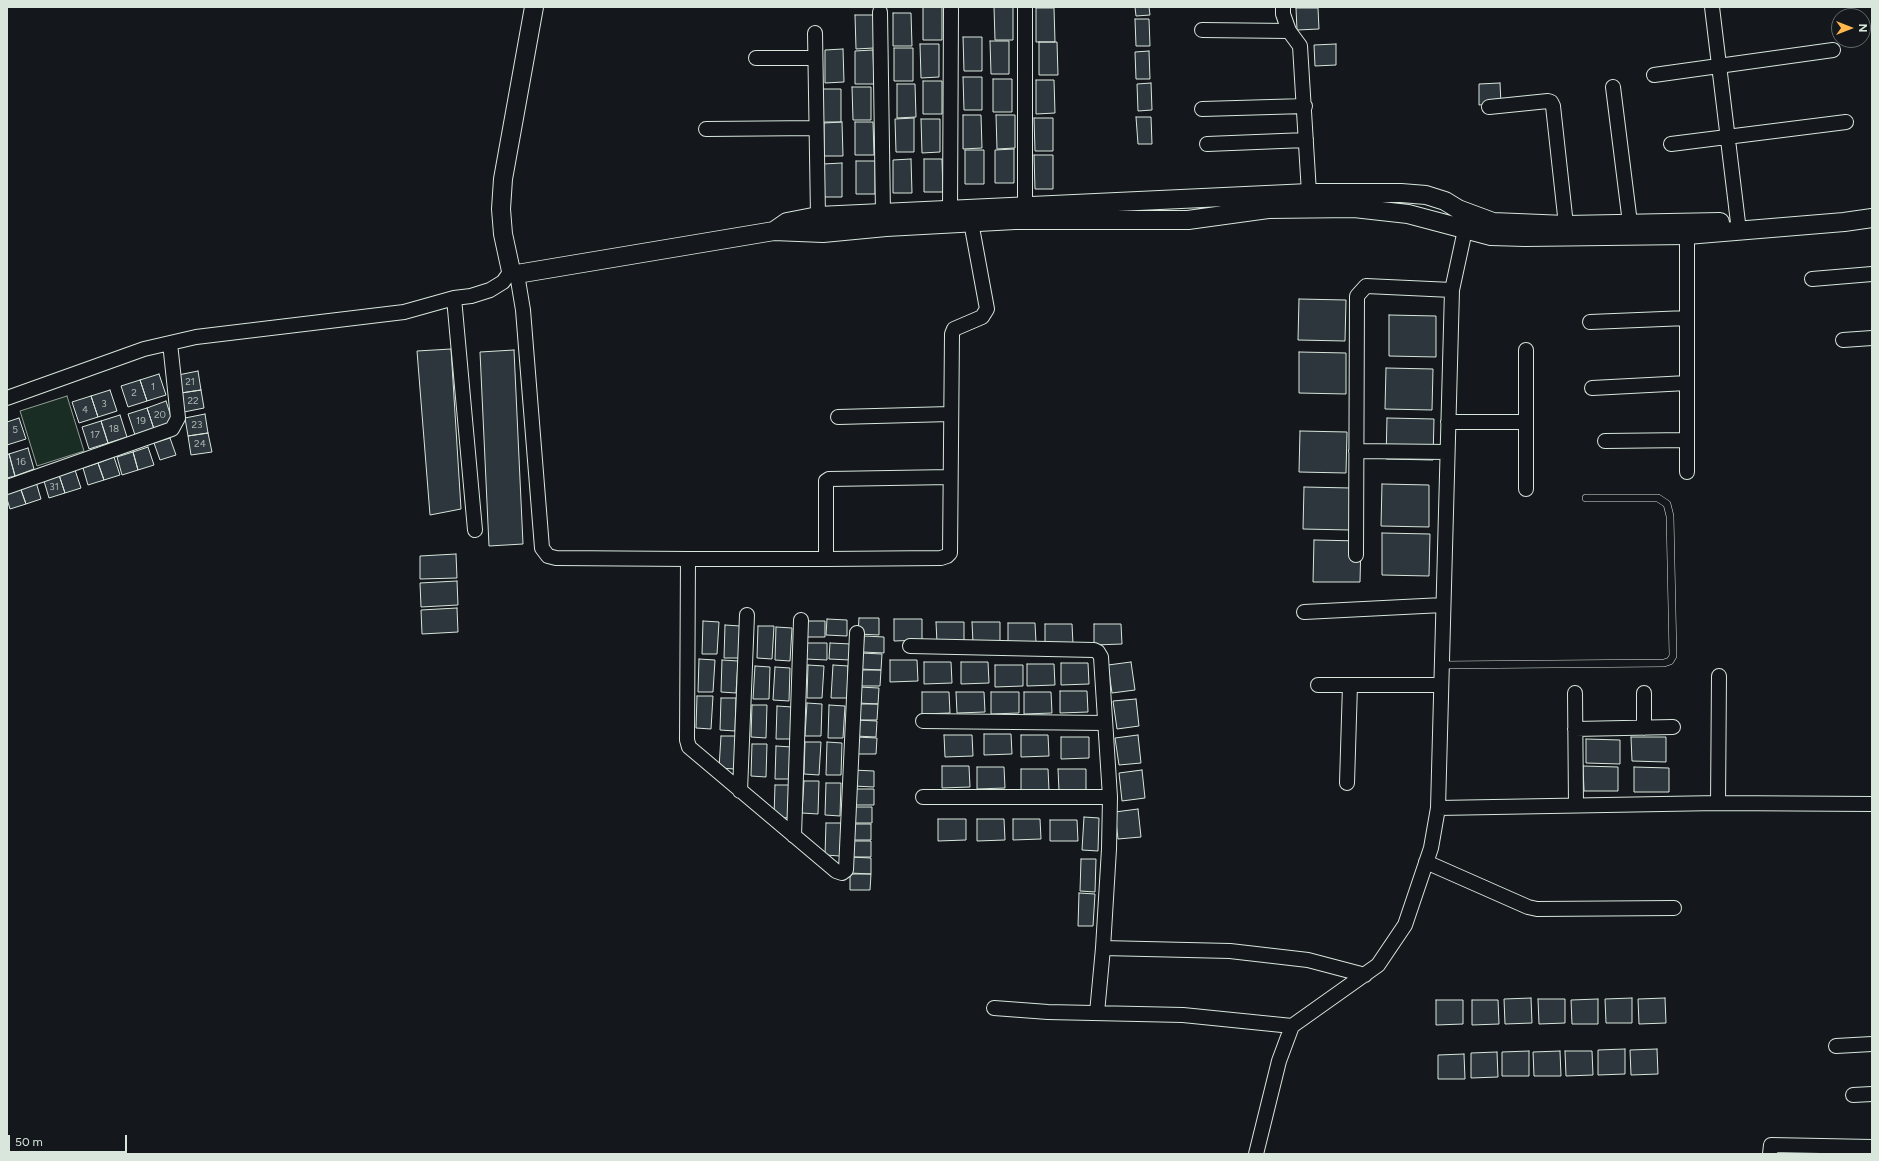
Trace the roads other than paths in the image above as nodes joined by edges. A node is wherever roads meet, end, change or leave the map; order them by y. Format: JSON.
{"nodes":[{"id":1,"x":534,"y":7,"type":"edge"},
{"id":2,"x":1025,"y":7,"type":"edge"},
{"id":3,"x":1283,"y":7,"type":"edge"},
{"id":4,"x":1712,"y":7,"type":"edge"},
{"id":5,"x":951,"y":9,"type":"dead end"},
{"id":6,"x":880,"y":12,"type":"dead end"},
{"id":7,"x":1202,"y":30,"type":"dead end"},
{"id":8,"x":1288,"y":31,"type":"junction"},
{"id":9,"x":815,"y":33,"type":"dead end"},
{"id":10,"x":1833,"y":50,"type":"dead end"},
{"id":11,"x":756,"y":58,"type":"dead end"},
{"id":12,"x":815,"y":58,"type":"junction"},
{"id":13,"x":1721,"y":66,"type":"junction"},
{"id":14,"x":1654,"y":75,"type":"dead end"},
{"id":15,"x":1613,"y":87,"type":"dead end"},
{"id":16,"x":1305,"y":106,"type":"junction"},
{"id":17,"x":1489,"y":107,"type":"dead end"},
{"id":18,"x":1202,"y":109,"type":"dead end"},
{"id":19,"x":1846,"y":122,"type":"dead end"},
{"id":20,"x":816,"y":128,"type":"junction"},
{"id":21,"x":706,"y":129,"type":"dead end"},
{"id":22,"x":1729,"y":137,"type":"junction"},
{"id":23,"x":1306,"y":140,"type":"junction"},
{"id":24,"x":1207,"y":144,"type":"dead end"},
{"id":25,"x":1671,"y":144,"type":"dead end"},
{"id":26,"x":1309,"y":193,"type":"junction"},
{"id":27,"x":1416,"y":194,"type":"junction"},
{"id":28,"x":1025,"y":206,"type":"junction"},
{"id":29,"x":1872,"y":207,"type":"edge"},
{"id":30,"x":950,"y":209,"type":"junction"},
{"id":31,"x":883,"y":212,"type":"junction"},
{"id":32,"x":818,"y":216,"type":"junction"},
{"id":33,"x":1872,"y":218,"type":"edge"},
{"id":34,"x":1437,"y":221,"type":"junction"},
{"id":35,"x":971,"y":222,"type":"junction"},
{"id":36,"x":1630,"y":223,"type":"junction"},
{"id":37,"x":1566,"y":225,"type":"junction"},
{"id":38,"x":1739,"y":226,"type":"junction"},
{"id":39,"x":1486,"y":228,"type":"junction"},
{"id":40,"x":1465,"y":230,"type":"junction"},
{"id":41,"x":774,"y":231,"type":"junction"},
{"id":42,"x":1687,"y":235,"type":"junction"},
{"id":43,"x":514,"y":272,"type":"junction"},
{"id":44,"x":1872,"y":274,"type":"edge"},
{"id":45,"x":1812,"y":279,"type":"dead end"},
{"id":46,"x":1452,"y":290,"type":"junction"},
{"id":47,"x":454,"y":298,"type":"junction"},
{"id":48,"x":1687,"y":318,"type":"junction"},
{"id":49,"x":1590,"y":322,"type":"dead end"},
{"id":50,"x":1872,"y":338,"type":"edge"},
{"id":51,"x":1843,"y":340,"type":"dead end"},
{"id":52,"x":170,"y":343,"type":"junction"},
{"id":53,"x":1526,"y":350,"type":"dead end"},
{"id":54,"x":1687,"y":383,"type":"junction"},
{"id":55,"x":1592,"y":388,"type":"dead end"},
{"id":56,"x":7,"y":398,"type":"edge"},
{"id":57,"x":950,"y":414,"type":"junction"},
{"id":58,"x":838,"y":417,"type":"dead end"},
{"id":59,"x":1448,"y":422,"type":"junction"},
{"id":60,"x":1526,"y":422,"type":"junction"},
{"id":61,"x":1687,"y":440,"type":"junction"},
{"id":62,"x":1605,"y":441,"type":"dead end"},
{"id":63,"x":1356,"y":450,"type":"junction"},
{"id":64,"x":1447,"y":452,"type":"junction"},
{"id":65,"x":1687,"y":472,"type":"dead end"},
{"id":66,"x":950,"y":477,"type":"junction"},
{"id":67,"x":7,"y":486,"type":"edge"},
{"id":68,"x":1526,"y":489,"type":"dead end"},
{"id":69,"x":1586,"y":498,"type":"dead end"},
{"id":70,"x":475,"y":530,"type":"dead end"},
{"id":71,"x":1356,"y":554,"type":"dead end"},
{"id":72,"x":688,"y":559,"type":"junction"},
{"id":73,"x":826,"y":559,"type":"junction"},
{"id":74,"x":1443,"y":605,"type":"junction"},
{"id":75,"x":1304,"y":612,"type":"dead end"},
{"id":76,"x":747,"y":615,"type":"dead end"},
{"id":77,"x":801,"y":620,"type":"dead end"},
{"id":78,"x":857,"y":633,"type":"dead end"},
{"id":79,"x":910,"y":646,"type":"dead end"},
{"id":80,"x":1441,"y":665,"type":"junction"},
{"id":81,"x":1718,"y":676,"type":"dead end"},
{"id":82,"x":1318,"y":685,"type":"dead end"},
{"id":83,"x":1350,"y":685,"type":"junction"},
{"id":84,"x":1442,"y":685,"type":"junction"},
{"id":85,"x":1575,"y":693,"type":"dead end"},
{"id":86,"x":1644,"y":693,"type":"dead end"},
{"id":87,"x":923,"y":722,"type":"dead end"},
{"id":88,"x":1105,"y":723,"type":"junction"},
{"id":89,"x":1673,"y":727,"type":"dead end"},
{"id":90,"x":1644,"y":728,"type":"junction"},
{"id":91,"x":1575,"y":729,"type":"junction"},
{"id":92,"x":1347,"y":784,"type":"dead end"},
{"id":93,"x":740,"y":791,"type":"junction"},
{"id":94,"x":923,"y":797,"type":"dead end"},
{"id":95,"x":1110,"y":797,"type":"junction"},
{"id":96,"x":1718,"y":803,"type":"junction"},
{"id":97,"x":1872,"y":804,"type":"edge"},
{"id":98,"x":1576,"y":805,"type":"junction"},
{"id":99,"x":1438,"y":808,"type":"junction"},
{"id":100,"x":794,"y":836,"type":"junction"},
{"id":101,"x":1426,"y":862,"type":"junction"},
{"id":102,"x":1674,"y":908,"type":"dead end"},
{"id":103,"x":1103,"y":948,"type":"junction"},
{"id":104,"x":1365,"y":975,"type":"junction"},
{"id":105,"x":994,"y":1008,"type":"dead end"},
{"id":106,"x":1097,"y":1013,"type":"junction"},
{"id":107,"x":1292,"y":1026,"type":"junction"},
{"id":108,"x":1872,"y":1044,"type":"edge"},
{"id":109,"x":1836,"y":1046,"type":"dead end"},
{"id":110,"x":1872,"y":1094,"type":"edge"},
{"id":111,"x":1853,"y":1095,"type":"dead end"},
{"id":112,"x":1872,"y":1147,"type":"edge"},
{"id":113,"x":1256,"y":1154,"type":"edge"},
{"id":114,"x":1770,"y":1154,"type":"edge"}],
"edges":[{"from":1,"to":43,"type":"street"},
{"from":2,"to":28,"type":"street"},
{"from":3,"to":8,"type":"street"},
{"from":4,"to":13,"type":"street"},
{"from":5,"to":30,"type":"street"},
{"from":6,"to":31,"type":"street"},
{"from":7,"to":8,"type":"street"},
{"from":8,"to":16,"type":"street"},
{"from":9,"to":12,"type":"street"},
{"from":10,"to":13,"type":"street"},
{"from":11,"to":12,"type":"street"},
{"from":12,"to":20,"type":"street"},
{"from":13,"to":14,"type":"street"},
{"from":13,"to":22,"type":"street"},
{"from":15,"to":36,"type":"street"},
{"from":16,"to":18,"type":"street"},
{"from":16,"to":23,"type":"street"},
{"from":17,"to":37,"type":"street"},
{"from":19,"to":22,"type":"street"},
{"from":20,"to":21,"type":"street"},
{"from":20,"to":32,"type":"street"},
{"from":22,"to":25,"type":"street"},
{"from":22,"to":38,"type":"street"},
{"from":23,"to":24,"type":"street"},
{"from":23,"to":26,"type":"street"},
{"from":26,"to":27,"type":"street"},
{"from":26,"to":28,"type":"street"},
{"from":27,"to":34,"type":"street"},
{"from":27,"to":39,"type":"street"},
{"from":28,"to":30,"type":"street"},
{"from":29,"to":38,"type":"street"},
{"from":30,"to":31,"type":"street"},
{"from":31,"to":32,"type":"street"},
{"from":32,"to":41,"type":"street"},
{"from":33,"to":38,"type":"street"},
{"from":34,"to":35,"type":"street"},
{"from":34,"to":40,"type":"street"},
{"from":35,"to":41,"type":"street"},
{"from":35,"to":57,"type":"street"},
{"from":36,"to":37,"type":"street"},
{"from":36,"to":38,"type":"street"},
{"from":37,"to":39,"type":"street"},
{"from":38,"to":42,"type":"street"},
{"from":39,"to":40,"type":"street"},
{"from":39,"to":42,"type":"street"},
{"from":40,"to":46,"type":"street"},
{"from":41,"to":43,"type":"street"},
{"from":42,"to":48,"type":"street"},
{"from":43,"to":47,"type":"street"},
{"from":43,"to":72,"type":"street"},
{"from":44,"to":45,"type":"street"},
{"from":46,"to":59,"type":"street"},
{"from":46,"to":63,"type":"street"},
{"from":47,"to":52,"type":"street"},
{"from":47,"to":70,"type":"street"},
{"from":48,"to":49,"type":"street"},
{"from":48,"to":54,"type":"street"},
{"from":50,"to":51,"type":"street"},
{"from":52,"to":56,"type":"street"},
{"from":52,"to":67,"type":"street"},
{"from":53,"to":60,"type":"street"},
{"from":54,"to":55,"type":"street"},
{"from":54,"to":61,"type":"street"},
{"from":57,"to":58,"type":"street"},
{"from":57,"to":66,"type":"street"},
{"from":59,"to":60,"type":"street"},
{"from":59,"to":64,"type":"street"},
{"from":60,"to":68,"type":"street"},
{"from":61,"to":62,"type":"street"},
{"from":61,"to":65,"type":"street"},
{"from":63,"to":64,"type":"street"},
{"from":63,"to":71,"type":"street"},
{"from":64,"to":74,"type":"street"},
{"from":66,"to":73,"type":"street"},
{"from":66,"to":73,"type":"street"},
{"from":69,"to":80,"type":"lane"},
{"from":72,"to":73,"type":"street"},
{"from":72,"to":93,"type":"street"},
{"from":74,"to":75,"type":"street"},
{"from":74,"to":80,"type":"street"},
{"from":76,"to":93,"type":"street"},
{"from":77,"to":100,"type":"street"},
{"from":78,"to":100,"type":"street"},
{"from":79,"to":88,"type":"street"},
{"from":80,"to":84,"type":"street"},
{"from":81,"to":96,"type":"street"},
{"from":82,"to":83,"type":"street"},
{"from":83,"to":84,"type":"street"},
{"from":83,"to":92,"type":"street"},
{"from":84,"to":99,"type":"street"},
{"from":85,"to":91,"type":"street"},
{"from":86,"to":90,"type":"street"},
{"from":87,"to":88,"type":"street"},
{"from":88,"to":95,"type":"street"},
{"from":89,"to":90,"type":"street"},
{"from":90,"to":91,"type":"street"},
{"from":91,"to":98,"type":"street"},
{"from":93,"to":100,"type":"street"},
{"from":94,"to":95,"type":"street"},
{"from":95,"to":103,"type":"street"},
{"from":96,"to":97,"type":"street"},
{"from":96,"to":98,"type":"street"},
{"from":98,"to":99,"type":"street"},
{"from":99,"to":101,"type":"street"},
{"from":101,"to":102,"type":"street"},
{"from":101,"to":104,"type":"street"},
{"from":103,"to":104,"type":"street"},
{"from":103,"to":106,"type":"street"},
{"from":104,"to":107,"type":"street"},
{"from":105,"to":106,"type":"street"},
{"from":106,"to":107,"type":"street"},
{"from":107,"to":113,"type":"street"},
{"from":108,"to":109,"type":"street"},
{"from":110,"to":111,"type":"street"},
{"from":112,"to":114,"type":"street"}]}
